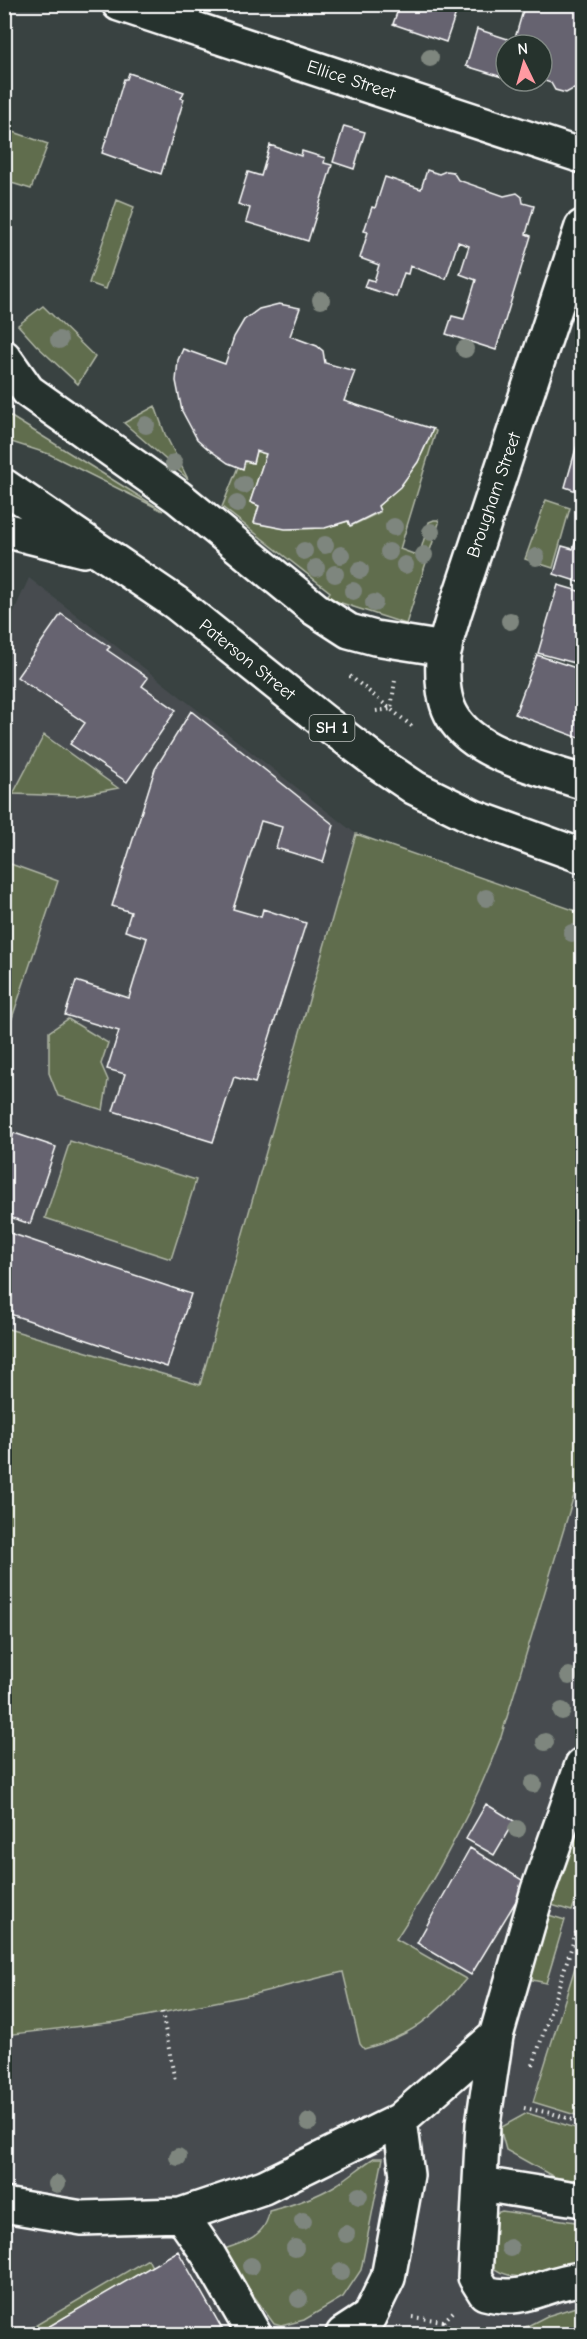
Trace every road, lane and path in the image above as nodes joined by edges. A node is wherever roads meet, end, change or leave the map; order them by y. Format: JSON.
{"nodes":[{"id":1,"x":119,"y":4,"type":"edge"},
{"id":2,"x":582,"y":156,"type":"edge"},
{"id":3,"x":582,"y":227,"type":"edge"},
{"id":4,"x":4,"y":357,"type":"edge"},
{"id":5,"x":4,"y":486,"type":"edge"},
{"id":6,"x":4,"y":530,"type":"edge"},
{"id":7,"x":106,"y":555,"type":"junction"},
{"id":8,"x":445,"y":649,"type":"junction"},
{"id":9,"x":391,"y":709,"type":"dead end"},
{"id":10,"x":383,"y":710,"type":"dead end"},
{"id":11,"x":582,"y":782,"type":"edge"},
{"id":12,"x":582,"y":856,"type":"edge"},
{"id":13,"x":582,"y":1764,"type":"edge"},
{"id":14,"x":582,"y":1915,"type":"edge"},
{"id":15,"x":162,"y":2012,"type":"dead end"},
{"id":16,"x":496,"y":2036,"type":"junction"},
{"id":17,"x":531,"y":2073,"type":"dead end"},
{"id":18,"x":175,"y":2081,"type":"dead end"},
{"id":19,"x":400,"y":2120,"type":"junction"},
{"id":20,"x":582,"y":2123,"type":"edge"},
{"id":21,"x":483,"y":2124,"type":"junction"},
{"id":22,"x":481,"y":2184,"type":"junction"},
{"id":23,"x":582,"y":2200,"type":"edge"},
{"id":24,"x":4,"y":2205,"type":"edge"},
{"id":25,"x":181,"y":2216,"type":"junction"},
{"id":26,"x":582,"y":2279,"type":"edge"},
{"id":27,"x":411,"y":2317,"type":"dead end"},
{"id":28,"x":444,"y":2321,"type":"dead end"},
{"id":29,"x":254,"y":2334,"type":"edge"},
{"id":30,"x":343,"y":2334,"type":"edge"}],
"edges":[{"from":1,"to":2,"type":"main road","name":"Ellice Street"},
{"from":3,"to":8,"type":"main road","name":"Brougham Street"},
{"from":4,"to":8,"type":"main road"},
{"from":5,"to":7,"type":"main road","name":"Paterson Street","number":"SH 1"},
{"from":6,"to":7,"type":"main road","name":"Paterson Street","number":"SH 1"},
{"from":7,"to":12,"type":"main road","name":"Paterson Street","number":"SH 1"},
{"from":8,"to":11,"type":"main road","name":"Brougham Street"},
{"from":9,"to":10,"type":"path"},
{"from":13,"to":16,"type":"main road"},
{"from":14,"to":17,"type":"path"},
{"from":15,"to":18,"type":"path"},
{"from":16,"to":19,"type":"main road"},
{"from":16,"to":21,"type":"main road"},
{"from":19,"to":25,"type":"main road"},
{"from":19,"to":30,"type":"main road"},
{"from":20,"to":21,"type":"path"},
{"from":21,"to":22,"type":"main road"},
{"from":22,"to":23,"type":"main road"},
{"from":22,"to":26,"type":"main road"},
{"from":24,"to":25,"type":"main road"},
{"from":25,"to":29,"type":"main road"},
{"from":27,"to":28,"type":"path"}]}
